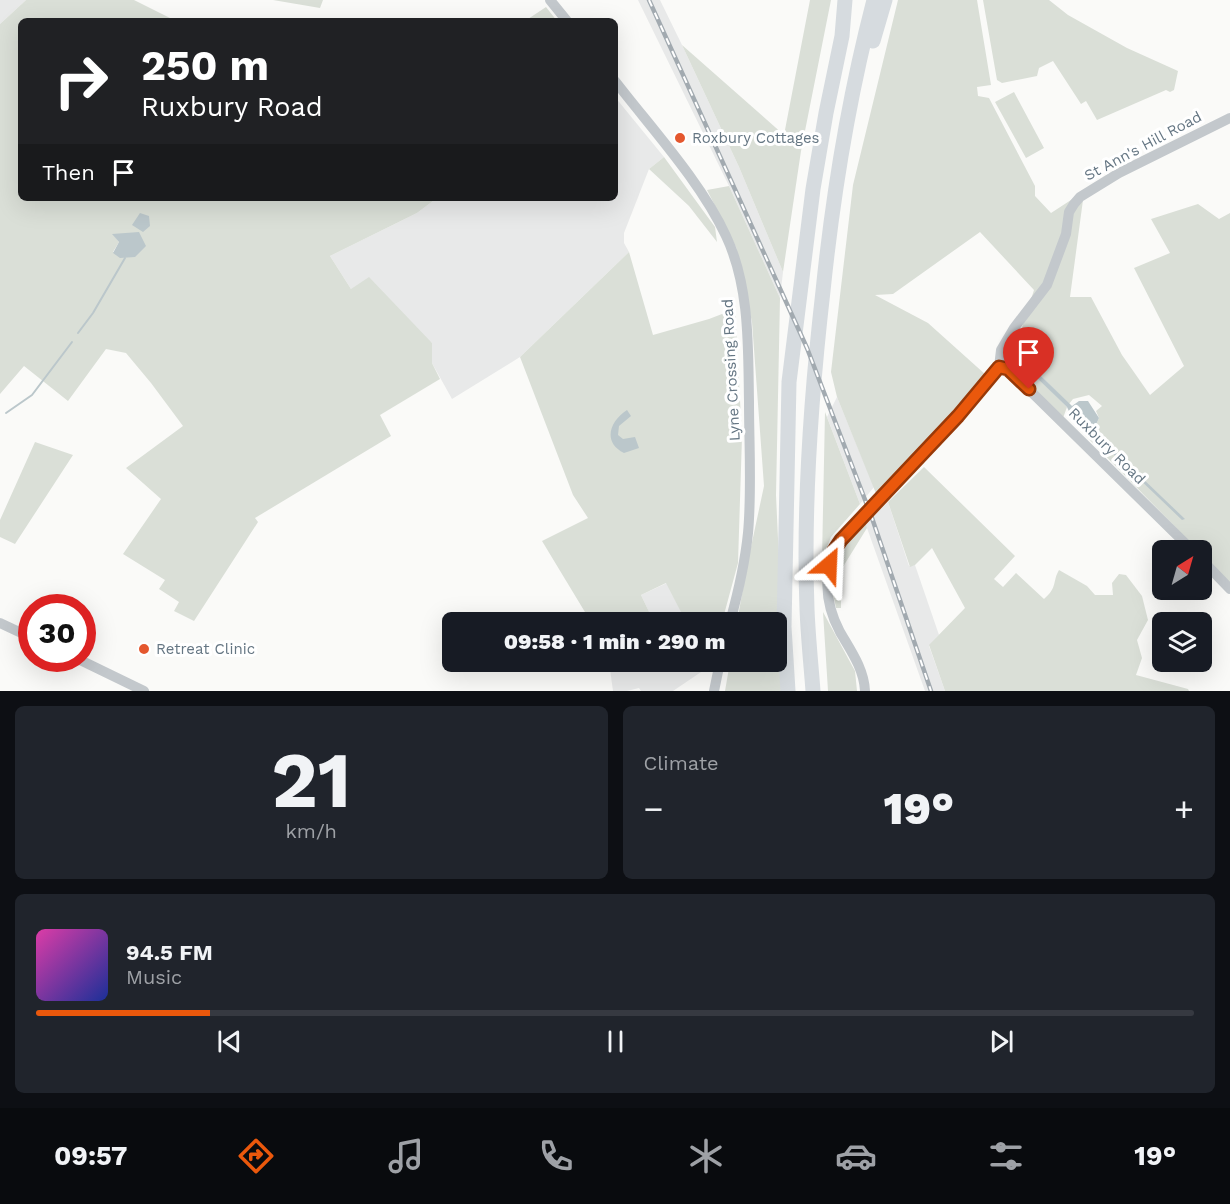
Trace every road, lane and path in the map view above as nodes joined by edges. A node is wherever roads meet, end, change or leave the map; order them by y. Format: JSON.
{"nodes":[{"id":1,"x":550,"y":0,"type":"edge"},
{"id":2,"x":845,"y":0,"type":"edge"},
{"id":3,"x":855,"y":0,"type":"edge"},
{"id":4,"x":874,"y":0,"type":"edge"},
{"id":5,"x":885,"y":0,"type":"edge"},
{"id":6,"x":565,"y":18,"type":"edge"},
{"id":7,"x":842,"y":36,"type":"junction"},
{"id":8,"x":618,"y":85,"type":"edge"},
{"id":9,"x":852,"y":100,"type":"junction"},
{"id":10,"x":1230,"y":118,"type":"edge"},
{"id":11,"x":999,"y":367,"type":"junction"},
{"id":12,"x":1182,"y":540,"type":"edge"},
{"id":13,"x":1212,"y":570,"type":"edge"},
{"id":14,"x":1230,"y":589,"type":"edge"},
{"id":15,"x":732,"y":612,"type":"edge"},
{"id":16,"x":0,"y":623,"type":"edge"},
{"id":17,"x":18,"y":631,"type":"edge"},
{"id":18,"x":96,"y":668,"type":"edge"},
{"id":19,"x":718,"y":672,"type":"edge"},
{"id":20,"x":144,"y":691,"type":"edge"},
{"id":21,"x":714,"y":691,"type":"edge"},
{"id":22,"x":788,"y":691,"type":"edge"},
{"id":23,"x":813,"y":691,"type":"edge"},
{"id":24,"x":866,"y":691,"type":"edge"}],
"edges":[{"from":1,"to":6,"type":"street"},
{"from":2,"to":7,"type":"highway"},
{"from":3,"to":7,"type":"highway"},
{"from":4,"to":9,"type":"highway"},
{"from":5,"to":9,"type":"highway"},
{"from":7,"to":22,"type":"highway"},
{"from":8,"to":15,"type":"street","name":"Lyne Crossing Road"},
{"from":9,"to":23,"type":"highway"},
{"from":10,"to":11,"type":"street","name":"St Ann's Hill Road"},
{"from":11,"to":12,"type":"street","name":"Ruxbury Road"},
{"from":11,"to":24,"type":"street"},
{"from":13,"to":14,"type":"street"},
{"from":16,"to":17,"type":"street"},
{"from":18,"to":20,"type":"street"},
{"from":19,"to":21,"type":"street"}]}
